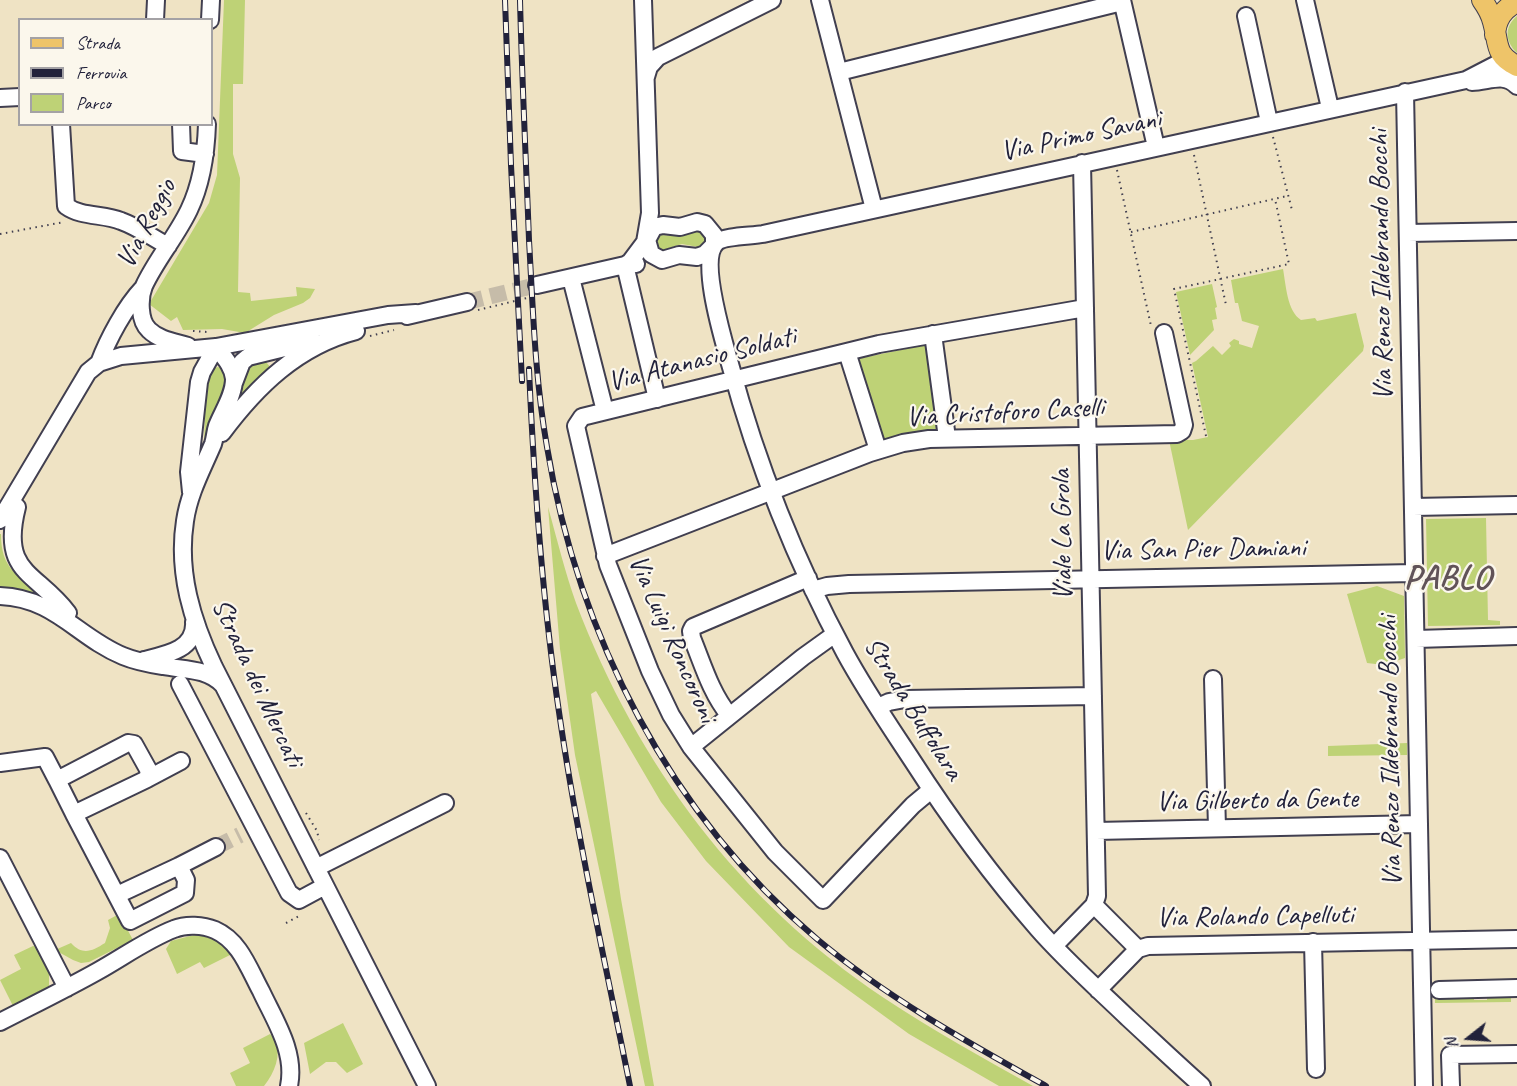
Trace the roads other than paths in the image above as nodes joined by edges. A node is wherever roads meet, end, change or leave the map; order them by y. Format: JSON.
{"nodes":[{"id":1,"x":156,"y":0,"type":"edge"},
{"id":2,"x":211,"y":0,"type":"edge"},
{"id":3,"x":644,"y":0,"type":"edge"},
{"id":4,"x":772,"y":0,"type":"edge"},
{"id":5,"x":820,"y":0,"type":"edge"},
{"id":6,"x":1305,"y":0,"type":"edge"},
{"id":7,"x":1482,"y":0,"type":"edge"},
{"id":8,"x":1122,"y":1,"type":"edge"},
{"id":9,"x":1517,"y":2,"type":"edge"},
{"id":10,"x":1246,"y":16,"type":"dead end"},
{"id":11,"x":155,"y":18,"type":"edge"},
{"id":12,"x":210,"y":18,"type":"edge"},
{"id":13,"x":1495,"y":34,"type":"junction"},
{"id":14,"x":645,"y":43,"type":"junction"},
{"id":15,"x":662,"y":55,"type":"junction"},
{"id":16,"x":1514,"y":65,"type":"edge"},
{"id":17,"x":838,"y":72,"type":"junction"},
{"id":18,"x":1462,"y":80,"type":"junction"},
{"id":19,"x":646,"y":81,"type":"junction"},
{"id":20,"x":1517,"y":86,"type":"edge"},
{"id":21,"x":1405,"y":92,"type":"junction"},
{"id":22,"x":18,"y":97,"type":"edge"},
{"id":23,"x":0,"y":98,"type":"edge"},
{"id":24,"x":1330,"y":108,"type":"junction"},
{"id":25,"x":1269,"y":122,"type":"junction"},
{"id":26,"x":60,"y":126,"type":"edge"},
{"id":27,"x":181,"y":126,"type":"edge"},
{"id":28,"x":207,"y":126,"type":"edge"},
{"id":29,"x":1156,"y":147,"type":"junction"},
{"id":30,"x":205,"y":154,"type":"junction"},
{"id":31,"x":1082,"y":163,"type":"junction"},
{"id":32,"x":661,"y":193,"type":"dead end"},
{"id":33,"x":874,"y":209,"type":"junction"},
{"id":34,"x":670,"y":226,"type":"junction"},
{"id":35,"x":1517,"y":231,"type":"edge"},
{"id":36,"x":1408,"y":233,"type":"junction"},
{"id":37,"x":647,"y":236,"type":"junction"},
{"id":38,"x":714,"y":245,"type":"junction"},
{"id":39,"x":168,"y":246,"type":"junction"},
{"id":40,"x":689,"y":255,"type":"junction"},
{"id":41,"x":662,"y":260,"type":"junction"},
{"id":42,"x":625,"y":265,"type":"junction"},
{"id":43,"x":571,"y":278,"type":"junction"},
{"id":44,"x":710,"y":282,"type":"junction"},
{"id":45,"x":143,"y":287,"type":"junction"},
{"id":46,"x":538,"y":290,"type":"tunnel mouth"},
{"id":47,"x":472,"y":306,"type":"tunnel mouth"},
{"id":48,"x":1085,"y":308,"type":"junction"},
{"id":49,"x":416,"y":313,"type":"junction"},
{"id":50,"x":1164,"y":333,"type":"road end"},
{"id":51,"x":933,"y":334,"type":"junction"},
{"id":52,"x":337,"y":337,"type":"junction"},
{"id":53,"x":213,"y":340,"type":"junction"},
{"id":54,"x":197,"y":349,"type":"junction"},
{"id":55,"x":847,"y":352,"type":"junction"},
{"id":56,"x":99,"y":363,"type":"junction"},
{"id":57,"x":735,"y":380,"type":"junction"},
{"id":58,"x":231,"y":393,"type":"junction"},
{"id":59,"x":657,"y":399,"type":"junction"},
{"id":60,"x":605,"y":411,"type":"junction"},
{"id":61,"x":576,"y":426,"type":"joint"},
{"id":62,"x":1088,"y":435,"type":"junction"},
{"id":63,"x":947,"y":438,"type":"junction"},
{"id":64,"x":213,"y":443,"type":"junction"},
{"id":65,"x":878,"y":450,"type":"junction"},
{"id":66,"x":30,"y":470,"type":"junction"},
{"id":67,"x":772,"y":491,"type":"junction"},
{"id":68,"x":190,"y":492,"type":"junction"},
{"id":69,"x":1517,"y":505,"type":"edge"},
{"id":70,"x":1413,"y":507,"type":"junction"},
{"id":71,"x":0,"y":520,"type":"edge"},
{"id":72,"x":605,"y":556,"type":"junction"},
{"id":73,"x":1414,"y":573,"type":"junction"},
{"id":74,"x":1091,"y":580,"type":"junction"},
{"id":75,"x":810,"y":584,"type":"junction"},
{"id":76,"x":0,"y":596,"type":"edge"},
{"id":77,"x":193,"y":618,"type":"junction"},
{"id":78,"x":80,"y":629,"type":"junction"},
{"id":79,"x":835,"y":634,"type":"junction"},
{"id":80,"x":1517,"y":636,"type":"edge"},
{"id":81,"x":1416,"y":639,"type":"junction"},
{"id":82,"x":140,"y":660,"type":"junction"},
{"id":83,"x":1214,"y":679,"type":"dead end"},
{"id":84,"x":180,"y":684,"type":"dead end"},
{"id":85,"x":228,"y":694,"type":"junction"},
{"id":86,"x":1094,"y":696,"type":"junction"},
{"id":87,"x":878,"y":707,"type":"junction"},
{"id":88,"x":729,"y":715,"type":"junction"},
{"id":89,"x":691,"y":747,"type":"junction"},
{"id":90,"x":181,"y":761,"type":"dead end"},
{"id":91,"x":0,"y":763,"type":"edge"},
{"id":92,"x":147,"y":779,"type":"junction"},
{"id":93,"x":57,"y":780,"type":"junction"},
{"id":94,"x":931,"y":790,"type":"junction"},
{"id":95,"x":445,"y":803,"type":"dead end"},
{"id":96,"x":74,"y":814,"type":"junction"},
{"id":97,"x":1419,"y":824,"type":"junction"},
{"id":98,"x":1217,"y":828,"type":"junction"},
{"id":99,"x":1096,"y":831,"type":"junction"},
{"id":100,"x":216,"y":847,"type":"tunnel mouth"},
{"id":101,"x":0,"y":858,"type":"edge"},
{"id":102,"x":321,"y":865,"type":"junction"},
{"id":103,"x":179,"y":866,"type":"junction"},
{"id":104,"x":325,"y":886,"type":"junction"},
{"id":105,"x":117,"y":896,"type":"junction"},
{"id":106,"x":1094,"y":905,"type":"junction"},
{"id":107,"x":1517,"y":939,"type":"edge"},
{"id":108,"x":1422,"y":940,"type":"junction"},
{"id":109,"x":1313,"y":942,"type":"junction"},
{"id":110,"x":1054,"y":946,"type":"junction"},
{"id":111,"x":1138,"y":948,"type":"junction"},
{"id":112,"x":67,"y":988,"type":"junction"},
{"id":113,"x":1517,"y":988,"type":"edge"},
{"id":114,"x":1098,"y":990,"type":"junction"},
{"id":115,"x":1439,"y":990,"type":"dead end"},
{"id":116,"x":0,"y":1022,"type":"edge"},
{"id":117,"x":1517,"y":1054,"type":"edge"},
{"id":118,"x":1424,"y":1055,"type":"junction"},
{"id":119,"x":1450,"y":1055,"type":"junction"},
{"id":120,"x":1316,"y":1069,"type":"dead end"},
{"id":121,"x":285,"y":1083,"type":"edge"},
{"id":122,"x":427,"y":1086,"type":"edge"},
{"id":123,"x":1202,"y":1086,"type":"edge"},
{"id":124,"x":1425,"y":1086,"type":"edge"},
{"id":125,"x":1451,"y":1086,"type":"edge"}],
"edges":[{"from":1,"to":11,"type":"street"},
{"from":2,"to":12,"type":"street"},
{"from":3,"to":14,"type":"street"},
{"from":4,"to":15,"type":"street"},
{"from":5,"to":17,"type":"street"},
{"from":6,"to":24,"type":"street"},
{"from":7,"to":13,"type":"main road"},
{"from":8,"to":17,"type":"street"},
{"from":8,"to":29,"type":"street"},
{"from":9,"to":13,"type":"main road"},
{"from":10,"to":25,"type":"street"},
{"from":13,"to":16,"type":"main road"},
{"from":14,"to":15,"type":"street"},
{"from":14,"to":19,"type":"street"},
{"from":15,"to":19,"type":"street"},
{"from":16,"to":18,"type":"street","name":"Via Primo Savani"},
{"from":17,"to":33,"type":"street"},
{"from":18,"to":20,"type":"street","name":"Via Primo Savani"},
{"from":18,"to":21,"type":"street","name":"Via Primo Savani"},
{"from":19,"to":37,"type":"street"},
{"from":21,"to":24,"type":"street","name":"Via Primo Savani"},
{"from":21,"to":36,"type":"street","name":"Via Renzo Ildebrando Bocchi"},
{"from":22,"to":23,"type":"street"},
{"from":24,"to":25,"type":"street","name":"Via Primo Savani"},
{"from":25,"to":29,"type":"street","name":"Via Primo Savani"},
{"from":26,"to":39,"type":"street"},
{"from":27,"to":30,"type":"street"},
{"from":28,"to":30,"type":"street","name":"Via Reggio"},
{"from":29,"to":31,"type":"street","name":"Via Primo Savani"},
{"from":30,"to":39,"type":"street","name":"Via Reggio"},
{"from":31,"to":33,"type":"street","name":"Via Primo Savani"},
{"from":31,"to":48,"type":"street","name":"Viale La Grola"},
{"from":32,"to":34,"type":"street"},
{"from":33,"to":38,"type":"street","name":"Via Primo Savani"},
{"from":34,"to":37,"type":"street"},
{"from":34,"to":38,"type":"street"},
{"from":35,"to":36,"type":"street"},
{"from":36,"to":70,"type":"street","name":"Via Renzo Ildebrando Bocchi"},
{"from":37,"to":41,"type":"street"},
{"from":37,"to":42,"type":"street"},
{"from":38,"to":40,"type":"street","name":"Via Primo Savani"},
{"from":38,"to":44,"type":"street","name":"Strada Buffolara"},
{"from":39,"to":45,"type":"street","name":"Via Reggio"},
{"from":40,"to":41,"type":"street","name":"Via Primo Savani"},
{"from":40,"to":44,"type":"street","name":"Strada Buffolara"},
{"from":41,"to":42,"type":"street","name":"Via Primo Savani"},
{"from":42,"to":43,"type":"street","name":"Via Primo Savani"},
{"from":42,"to":59,"type":"street"},
{"from":43,"to":46,"type":"street","name":"Via Primo Savani"},
{"from":43,"to":60,"type":"street"},
{"from":44,"to":57,"type":"street","name":"Strada Buffolara"},
{"from":45,"to":54,"type":"street","name":"Via Reggio"},
{"from":45,"to":56,"type":"street"},
{"from":47,"to":49,"type":"street","name":"Strada dei Mercati"},
{"from":48,"to":51,"type":"street"},
{"from":48,"to":62,"type":"street","name":"Viale La Grola"},
{"from":49,"to":52,"type":"street","name":"Strada dei Mercati"},
{"from":49,"to":53,"type":"street","name":"Strada dei Mercati"},
{"from":50,"to":62,"type":"street","name":"Via Cristoforo Caselli"},
{"from":51,"to":55,"type":"street","name":"Via Atanasio Soldati"},
{"from":51,"to":63,"type":"street"},
{"from":52,"to":58,"type":"street"},
{"from":52,"to":64,"type":"street","name":"Strada dei Mercati"},
{"from":53,"to":54,"type":"street"},
{"from":53,"to":58,"type":"street","name":"Strada dei Mercati"},
{"from":53,"to":68,"type":"street","name":"Strada dei Mercati"},
{"from":54,"to":56,"type":"street"},
{"from":55,"to":57,"type":"street","name":"Via Atanasio Soldati"},
{"from":55,"to":65,"type":"street"},
{"from":56,"to":66,"type":"street"},
{"from":57,"to":59,"type":"street","name":"Via Atanasio Soldati"},
{"from":57,"to":67,"type":"street","name":"Strada Buffolara"},
{"from":58,"to":64,"type":"street","name":"Strada dei Mercati"},
{"from":59,"to":60,"type":"street","name":"Via Atanasio Soldati"},
{"from":60,"to":61,"type":"street","name":"Via Atanasio Soldati"},
{"from":61,"to":72,"type":"street","name":"Via Luigi Roncoroni"},
{"from":62,"to":63,"type":"street","name":"Via Cristoforo Caselli"},
{"from":62,"to":74,"type":"street","name":"Viale La Grola"},
{"from":63,"to":65,"type":"street","name":"Via Cristoforo Caselli"},
{"from":64,"to":68,"type":"street","name":"Strada dei Mercati"},
{"from":65,"to":67,"type":"street","name":"Via Cristoforo Caselli"},
{"from":66,"to":71,"type":"street"},
{"from":66,"to":78,"type":"street"},
{"from":67,"to":72,"type":"street","name":"Via Cristoforo Caselli"},
{"from":67,"to":75,"type":"street","name":"Strada Buffolara"},
{"from":68,"to":77,"type":"street","name":"Strada dei Mercati"},
{"from":69,"to":70,"type":"street"},
{"from":70,"to":73,"type":"street","name":"Via Renzo Ildebrando Bocchi"},
{"from":72,"to":89,"type":"street","name":"Via Luigi Roncoroni"},
{"from":73,"to":74,"type":"street","name":"Via San Pier Damiani"},
{"from":73,"to":81,"type":"street","name":"Via Renzo Ildebrando Bocchi"},
{"from":74,"to":75,"type":"street","name":"Via San Pier Damiani"},
{"from":74,"to":86,"type":"street","name":"Viale La Grola"},
{"from":75,"to":79,"type":"street","name":"Strada Buffolara"},
{"from":75,"to":88,"type":"street","name":"Via San Pier Damiani"},
{"from":76,"to":78,"type":"street"},
{"from":77,"to":82,"type":"street"},
{"from":77,"to":85,"type":"street","name":"Strada dei Mercati"},
{"from":78,"to":82,"type":"street"},
{"from":79,"to":87,"type":"street","name":"Strada Buffolara"},
{"from":79,"to":88,"type":"street"},
{"from":80,"to":81,"type":"street"},
{"from":81,"to":97,"type":"street","name":"Via Renzo Ildebrando Bocchi"},
{"from":82,"to":85,"type":"street"},
{"from":83,"to":98,"type":"street"},
{"from":84,"to":104,"type":"street"},
{"from":85,"to":102,"type":"street","name":"Strada dei Mercati"},
{"from":86,"to":87,"type":"street"},
{"from":86,"to":99,"type":"street","name":"Viale La Grola"},
{"from":87,"to":94,"type":"street","name":"Strada Buffolara"},
{"from":88,"to":89,"type":"street"},
{"from":89,"to":94,"type":"street","name":"Via Luigi Roncoroni"},
{"from":90,"to":92,"type":"street"},
{"from":91,"to":93,"type":"street"},
{"from":92,"to":93,"type":"street"},
{"from":92,"to":96,"type":"street"},
{"from":93,"to":96,"type":"street"},
{"from":94,"to":110,"type":"street","name":"Strada Buffolara"},
{"from":95,"to":102,"type":"street"},
{"from":96,"to":105,"type":"street"},
{"from":97,"to":98,"type":"street","name":"Via Gilberto da Gente"},
{"from":97,"to":108,"type":"street","name":"Via Renzo Ildebrando Bocchi"},
{"from":98,"to":99,"type":"street","name":"Via Gilberto da Gente"},
{"from":99,"to":106,"type":"street","name":"Viale La Grola"},
{"from":100,"to":103,"type":"street"},
{"from":101,"to":112,"type":"street"},
{"from":102,"to":104,"type":"street","name":"Strada dei Mercati"},
{"from":103,"to":105,"type":"street"},
{"from":103,"to":105,"type":"street"},
{"from":104,"to":122,"type":"street","name":"Strada dei Mercati"},
{"from":106,"to":110,"type":"street"},
{"from":106,"to":111,"type":"street"},
{"from":107,"to":108,"type":"street","name":"Via Rolando Capelluti"},
{"from":108,"to":109,"type":"street","name":"Via Rolando Capelluti"},
{"from":108,"to":118,"type":"street","name":"Via Renzo Ildebrando Bocchi"},
{"from":109,"to":111,"type":"street","name":"Via Rolando Capelluti"},
{"from":109,"to":120,"type":"street"},
{"from":110,"to":114,"type":"street","name":"Strada Buffolara"},
{"from":111,"to":114,"type":"street"},
{"from":112,"to":116,"type":"street"},
{"from":112,"to":121,"type":"street"},
{"from":113,"to":115,"type":"street"},
{"from":114,"to":123,"type":"street","name":"Strada Buffolara"},
{"from":117,"to":119,"type":"street"},
{"from":118,"to":119,"type":"street"},
{"from":118,"to":124,"type":"street","name":"Via Renzo Ildebrando Bocchi"},
{"from":119,"to":125,"type":"street"}]}
